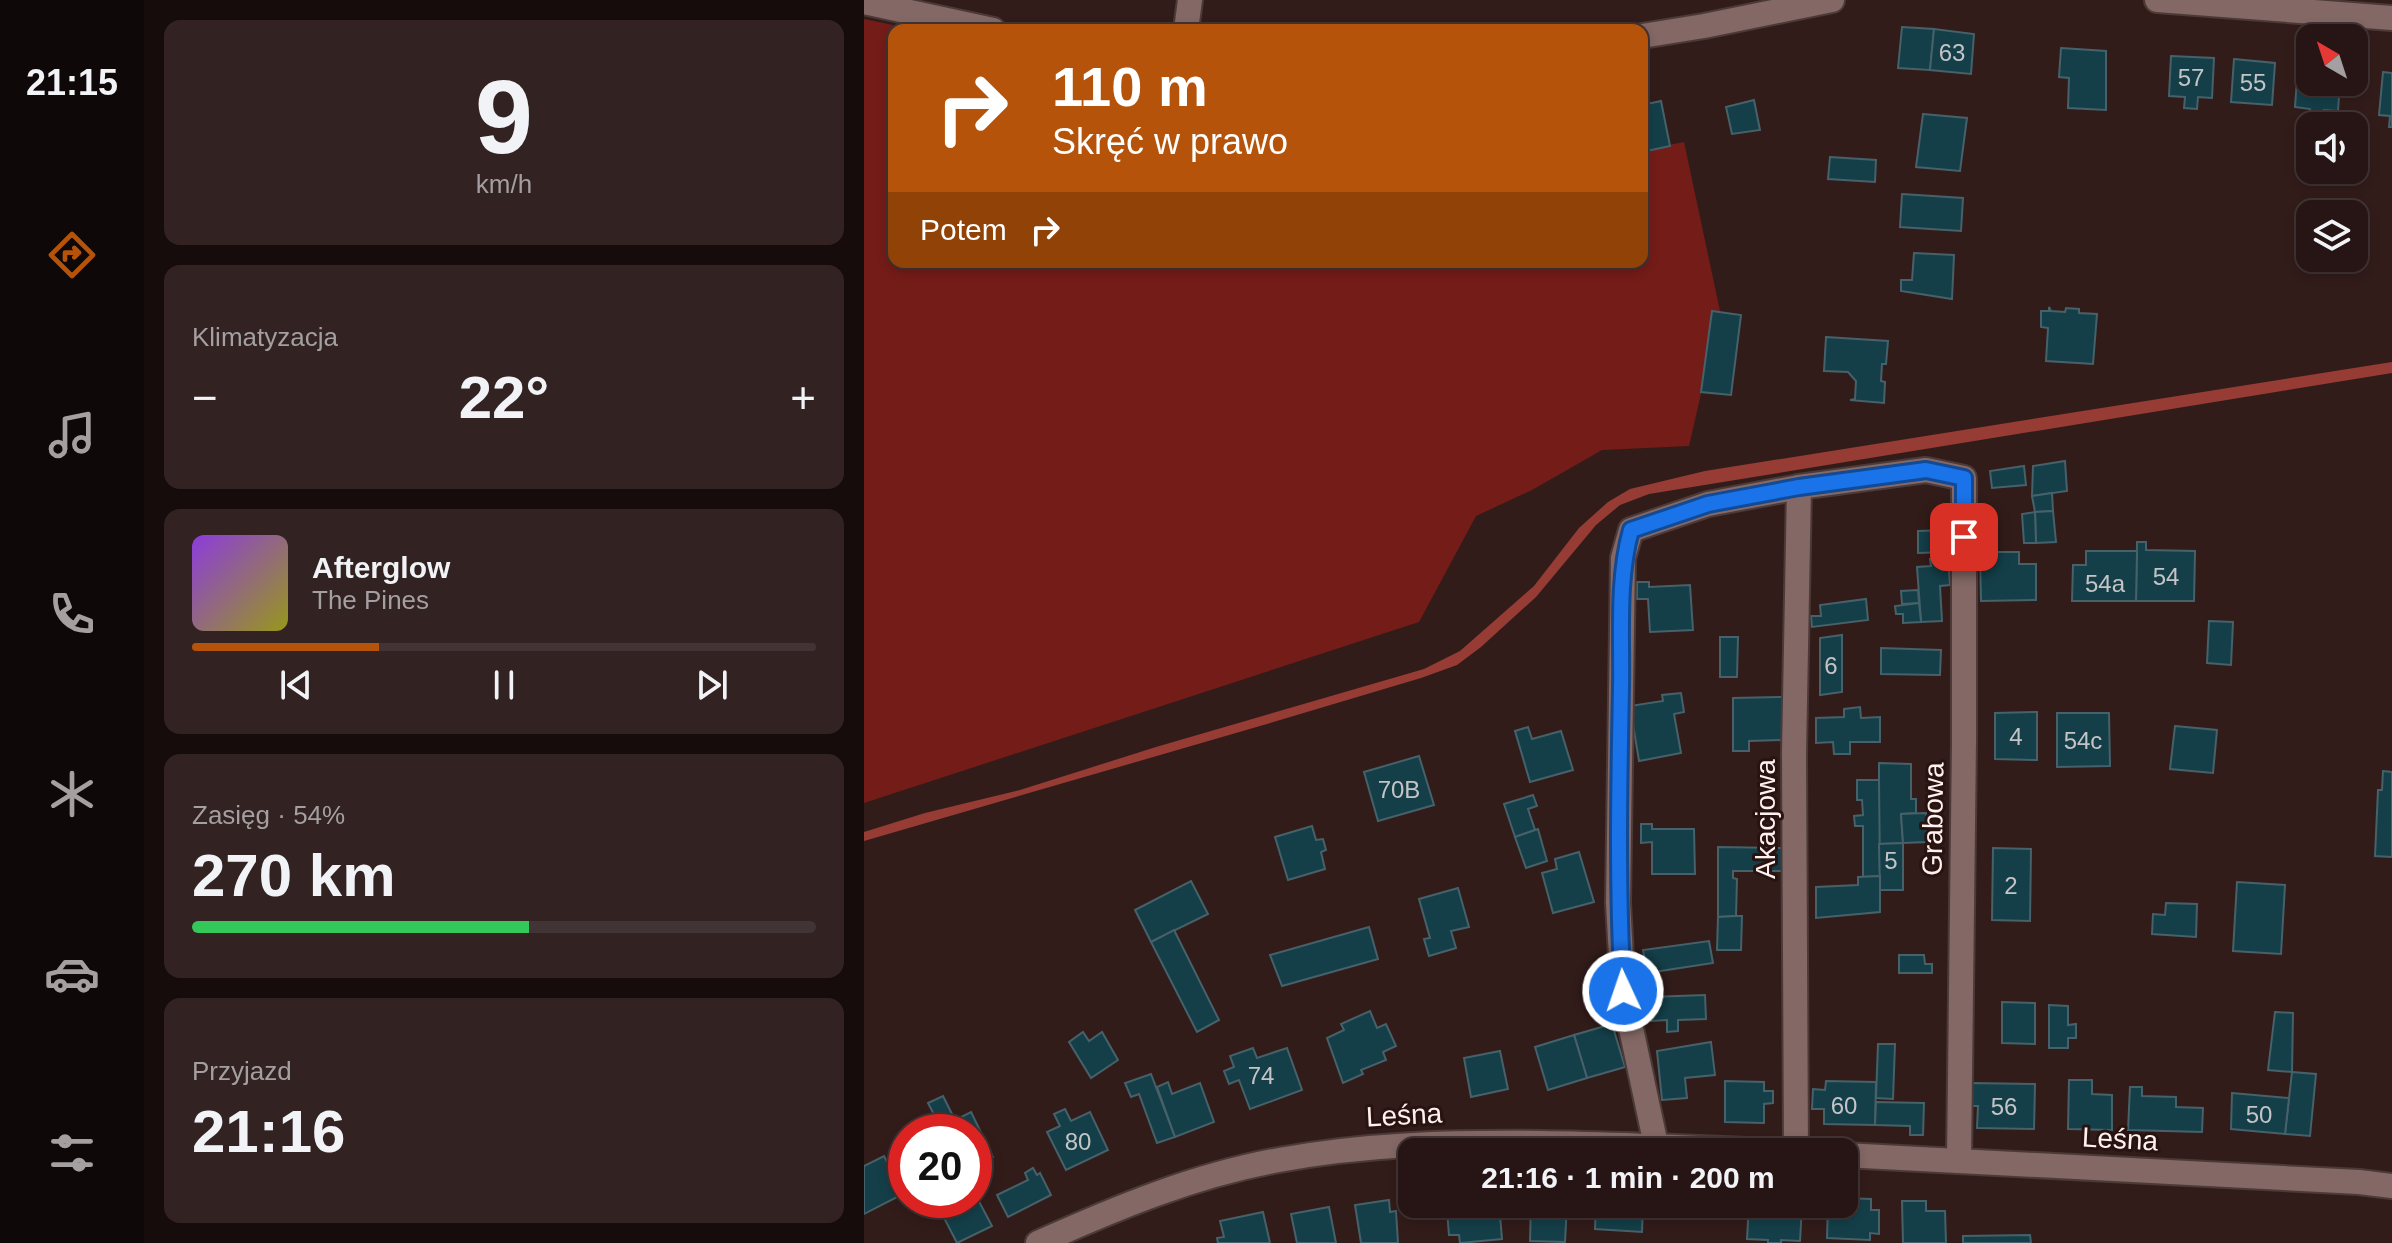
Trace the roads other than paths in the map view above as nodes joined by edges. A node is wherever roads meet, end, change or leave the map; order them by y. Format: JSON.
{"nodes":[{"id":1,"x":1190,"y":0,"type":"edge"},
{"id":2,"x":1832,"y":0,"type":"edge"},
{"id":3,"x":2157,"y":0,"type":"edge"},
{"id":4,"x":864,"y":2,"type":"edge"},
{"id":5,"x":1783,"y":5,"type":"edge"},
{"id":6,"x":2392,"y":18,"type":"edge"},
{"id":7,"x":965,"y":24,"type":"edge"},
{"id":8,"x":1187,"y":24,"type":"edge"},
{"id":9,"x":1648,"y":35,"type":"edge"},
{"id":10,"x":1799,"y":487,"type":"junction"},
{"id":11,"x":1654,"y":1138,"type":"edge"},
{"id":12,"x":1796,"y":1138,"type":"edge"},
{"id":13,"x":1398,"y":1145,"type":"edge"},
{"id":14,"x":1858,"y":1156,"type":"edge"},
{"id":15,"x":1959,"y":1161,"type":"junction"},
{"id":16,"x":2392,"y":1186,"type":"edge"},
{"id":17,"x":1038,"y":1243,"type":"edge"}],
"edges":[{"from":1,"to":8,"type":"street"},
{"from":2,"to":5,"type":"street"},
{"from":3,"to":6,"type":"street"},
{"from":4,"to":7,"type":"street"},
{"from":5,"to":9,"type":"street"},
{"from":10,"to":11,"type":"street"},
{"from":10,"to":12,"type":"street","name":"Akacjowa"},
{"from":10,"to":15,"type":"street","name":"Grabowa"},
{"from":13,"to":17,"type":"street","name":"Leśna"},
{"from":14,"to":15,"type":"street","name":"Leśna"},
{"from":15,"to":16,"type":"street","name":"Leśna"}]}
